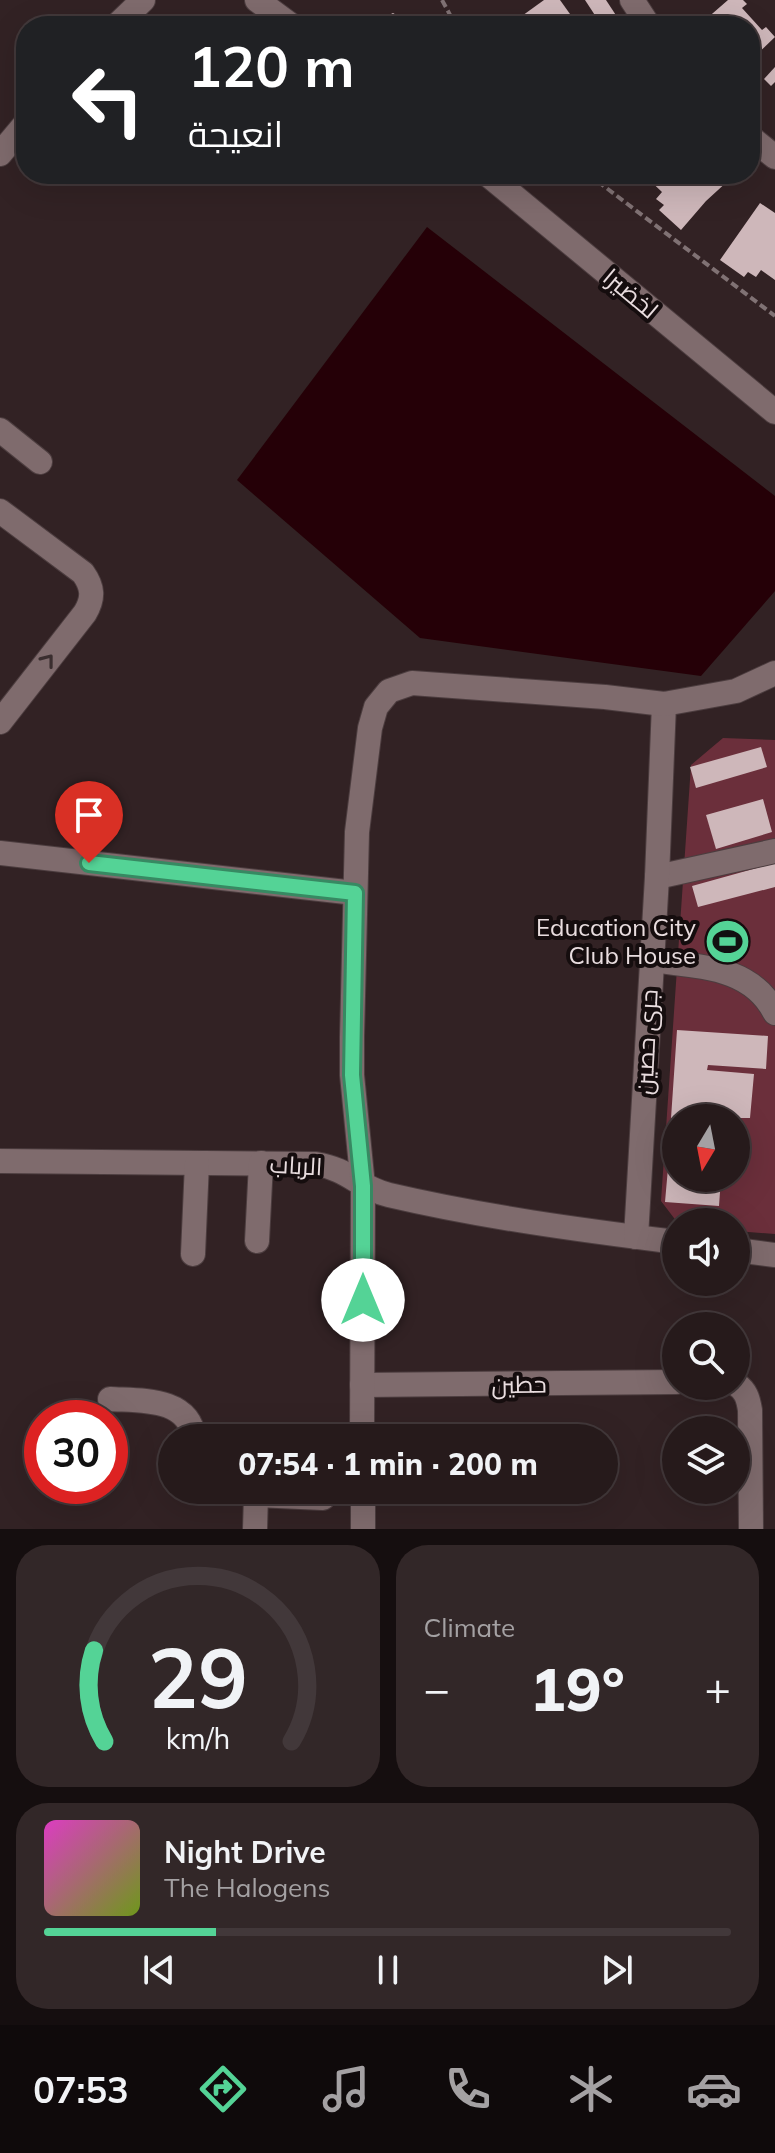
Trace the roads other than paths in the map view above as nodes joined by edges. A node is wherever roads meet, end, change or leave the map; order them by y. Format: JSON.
{"nodes":[{"id":1,"x":143,"y":0,"type":"edge"},
{"id":2,"x":257,"y":0,"type":"edge"},
{"id":3,"x":126,"y":16,"type":"edge"},
{"id":4,"x":279,"y":16,"type":"edge"},
{"id":5,"x":16,"y":135,"type":"edge"},
{"id":6,"x":0,"y":154,"type":"edge"},
{"id":7,"x":499,"y":184,"type":"edge"},
{"id":8,"x":775,"y":412,"type":"edge"},
{"id":9,"x":0,"y":430,"type":"edge"},
{"id":10,"x":40,"y":462,"type":"dead end"},
{"id":11,"x":0,"y":511,"type":"edge"},
{"id":12,"x":771,"y":685,"type":"edge"},
{"id":13,"x":664,"y":704,"type":"junction"},
{"id":14,"x":0,"y":722,"type":"edge"},
{"id":15,"x":775,"y":851,"type":"edge"},
{"id":16,"x":0,"y":853,"type":"edge"},
{"id":17,"x":657,"y":877,"type":"junction"},
{"id":18,"x":355,"y":893,"type":"junction"},
{"id":19,"x":651,"y":960,"type":"junction"},
{"id":20,"x":775,"y":1013,"type":"edge"},
{"id":21,"x":0,"y":1161,"type":"edge"},
{"id":22,"x":197,"y":1163,"type":"junction"},
{"id":23,"x":261,"y":1163,"type":"junction"},
{"id":24,"x":363,"y":1186,"type":"junction"},
{"id":25,"x":636,"y":1237,"type":"junction"},
{"id":26,"x":662,"y":1240,"type":"edge"},
{"id":27,"x":257,"y":1241,"type":"dead end"},
{"id":28,"x":750,"y":1252,"type":"edge"},
{"id":29,"x":193,"y":1254,"type":"dead end"},
{"id":30,"x":775,"y":1255,"type":"edge"},
{"id":31,"x":662,"y":1382,"type":"edge"},
{"id":32,"x":362,"y":1385,"type":"junction"},
{"id":33,"x":110,"y":1399,"type":"dead end"},
{"id":34,"x":747,"y":1400,"type":"edge"},
{"id":35,"x":190,"y":1424,"type":"edge"},
{"id":36,"x":362,"y":1424,"type":"edge"},
{"id":37,"x":249,"y":1504,"type":"edge"},
{"id":38,"x":363,"y":1504,"type":"edge"},
{"id":39,"x":255,"y":1529,"type":"edge"},
{"id":40,"x":363,"y":1529,"type":"edge"},
{"id":41,"x":751,"y":1529,"type":"edge"}],
"edges":[{"from":1,"to":3,"type":"street"},
{"from":2,"to":4,"type":"street"},
{"from":5,"to":6,"type":"street"},
{"from":7,"to":8,"type":"street","name":"لخضيرا"},
{"from":9,"to":10,"type":"street"},
{"from":14,"to":11,"type":"street","one_way":true},
{"from":12,"to":13,"type":"street"},
{"from":13,"to":17,"type":"street","name":"جرى حصين"},
{"from":13,"to":18,"type":"street"},
{"from":15,"to":17,"type":"street"},
{"from":16,"to":18,"type":"street"},
{"from":17,"to":19,"type":"street","name":"جرى حصين"},
{"from":18,"to":24,"type":"street"},
{"from":19,"to":20,"type":"street"},
{"from":19,"to":25,"type":"street","name":"جرى حصين"},
{"from":21,"to":22,"type":"street","name":"الرباب"},
{"from":22,"to":23,"type":"street","name":"الرباب"},
{"from":22,"to":29,"type":"street"},
{"from":23,"to":24,"type":"street","name":"الرباب"},
{"from":23,"to":27,"type":"street"},
{"from":24,"to":25,"type":"street","name":"الرباب"},
{"from":24,"to":32,"type":"street"},
{"from":25,"to":26,"type":"street","name":"الرباب"},
{"from":28,"to":30,"type":"street"},
{"from":31,"to":32,"type":"street","name":"حطين"},
{"from":32,"to":36,"type":"street"},
{"from":33,"to":35,"type":"street"},
{"from":34,"to":41,"type":"street"},
{"from":37,"to":39,"type":"street"},
{"from":38,"to":40,"type":"street"}]}
